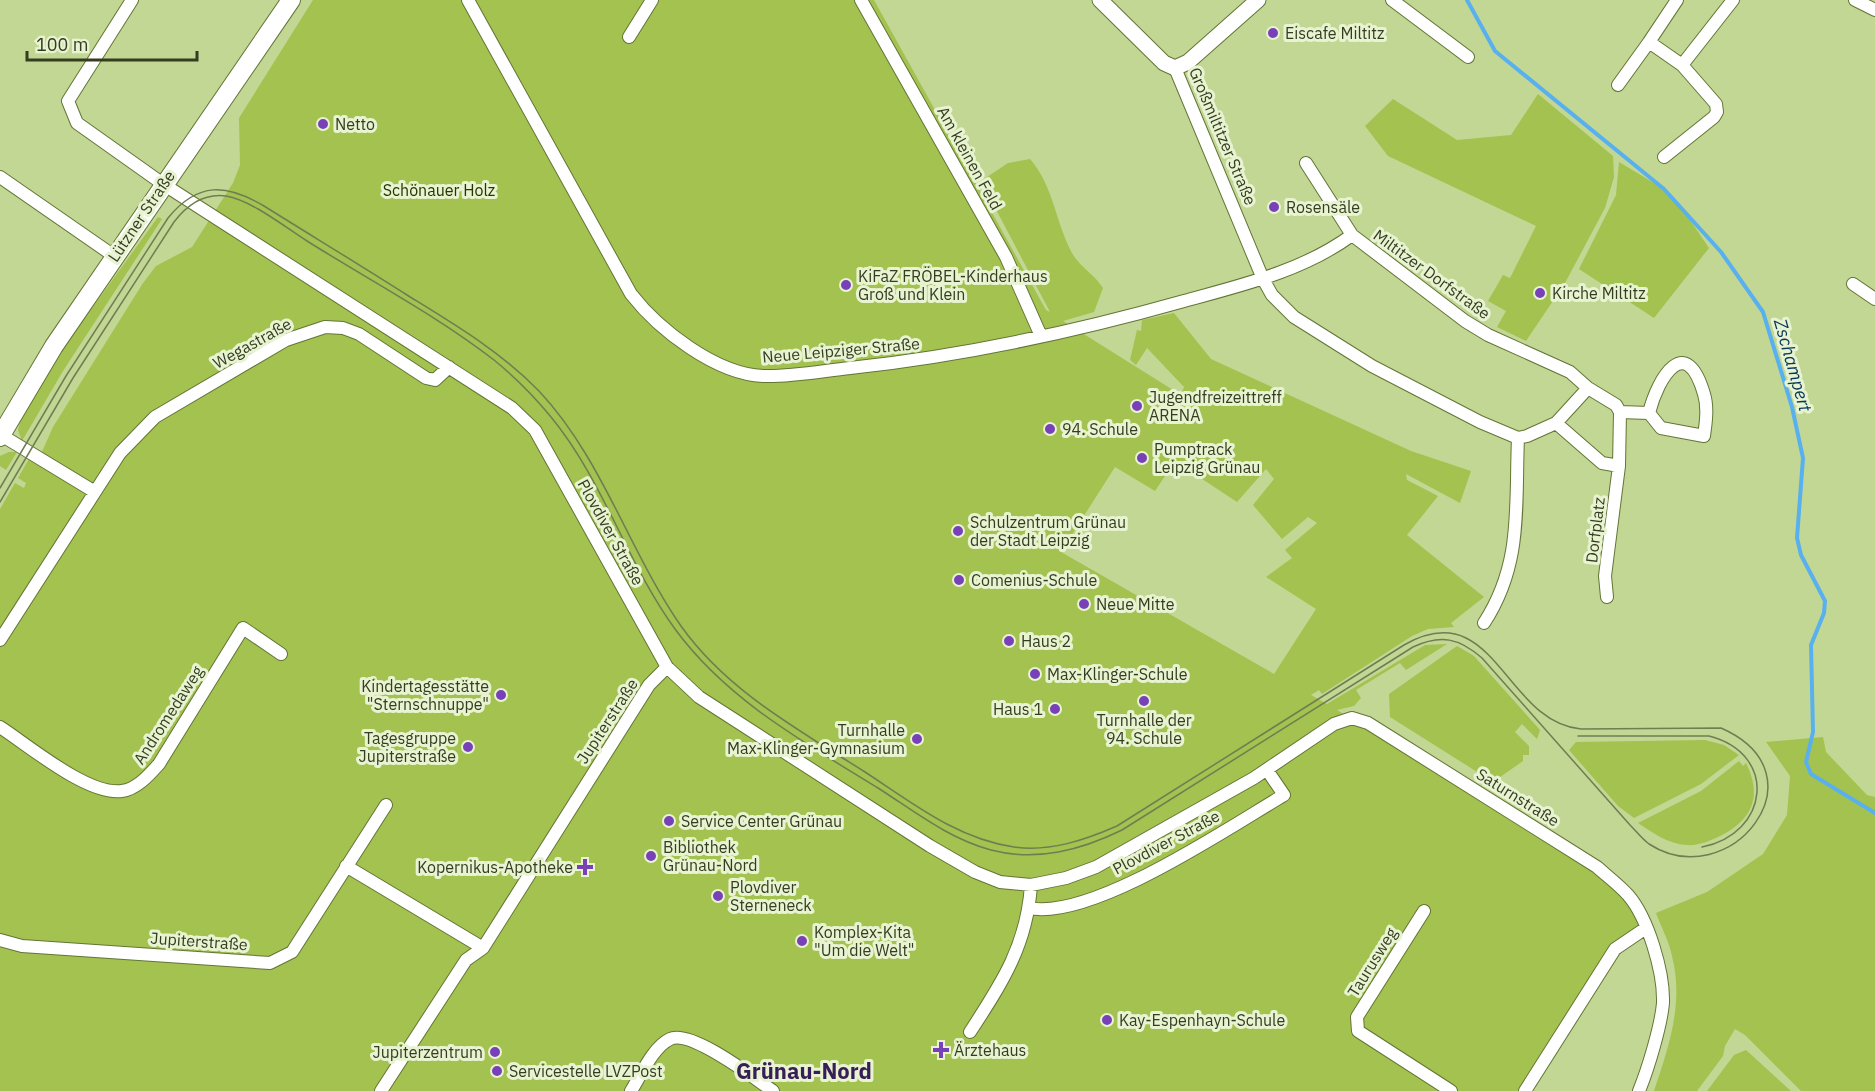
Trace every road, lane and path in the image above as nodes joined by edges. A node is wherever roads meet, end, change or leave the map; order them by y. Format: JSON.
{"nodes":[{"id":1,"x":132,"y":0,"type":"edge"},
{"id":2,"x":291,"y":0,"type":"edge"},
{"id":3,"x":468,"y":0,"type":"edge"},
{"id":4,"x":652,"y":0,"type":"edge"},
{"id":5,"x":861,"y":0,"type":"edge"},
{"id":6,"x":1100,"y":0,"type":"edge"},
{"id":7,"x":1258,"y":0,"type":"edge"},
{"id":8,"x":1392,"y":0,"type":"edge"},
{"id":9,"x":1677,"y":0,"type":"edge"},
{"id":10,"x":1733,"y":0,"type":"edge"},
{"id":11,"x":1856,"y":0,"type":"edge"},
{"id":12,"x":1875,"y":10,"type":"edge"},
{"id":13,"x":629,"y":38,"type":"dead end"},
{"id":14,"x":1649,"y":42,"type":"junction"},
{"id":15,"x":1468,"y":57,"type":"dead end"},
{"id":16,"x":1682,"y":66,"type":"junction"},
{"id":17,"x":1175,"y":68,"type":"junction"},
{"id":18,"x":1618,"y":85,"type":"dead end"},
{"id":19,"x":1664,"y":157,"type":"dead end"},
{"id":20,"x":1306,"y":163,"type":"dead end"},
{"id":21,"x":0,"y":177,"type":"edge"},
{"id":22,"x":163,"y":184,"type":"junction"},
{"id":23,"x":1352,"y":235,"type":"junction"},
{"id":24,"x":114,"y":256,"type":"junction"},
{"id":25,"x":1263,"y":279,"type":"junction"},
{"id":26,"x":1853,"y":284,"type":"dead end"},
{"id":27,"x":1875,"y":299,"type":"edge"},
{"id":28,"x":1041,"y":336,"type":"junction"},
{"id":29,"x":449,"y":367,"type":"junction"},
{"id":30,"x":1588,"y":388,"type":"junction"},
{"id":31,"x":1620,"y":412,"type":"junction"},
{"id":32,"x":1649,"y":413,"type":"junction"},
{"id":33,"x":1556,"y":423,"type":"junction"},
{"id":34,"x":1,"y":436,"type":"edge"},
{"id":35,"x":1518,"y":438,"type":"junction"},
{"id":36,"x":1619,"y":466,"type":"junction"},
{"id":37,"x":95,"y":492,"type":"junction"},
{"id":38,"x":1607,"y":597,"type":"dead end"},
{"id":39,"x":1484,"y":623,"type":"dead end"},
{"id":40,"x":0,"y":640,"type":"edge"},
{"id":41,"x":282,"y":654,"type":"dead end"},
{"id":42,"x":667,"y":667,"type":"junction"},
{"id":43,"x":1352,"y":718,"type":"joint"},
{"id":44,"x":0,"y":727,"type":"edge"},
{"id":45,"x":1267,"y":770,"type":"junction"},
{"id":46,"x":386,"y":805,"type":"dead end"},
{"id":47,"x":346,"y":866,"type":"junction"},
{"id":48,"x":1030,"y":885,"type":"junction"},
{"id":49,"x":1029,"y":908,"type":"junction"},
{"id":50,"x":1424,"y":911,"type":"dead end"},
{"id":51,"x":1646,"y":928,"type":"junction"},
{"id":52,"x":0,"y":940,"type":"edge"},
{"id":53,"x":483,"y":948,"type":"junction"},
{"id":54,"x":970,"y":1032,"type":"dead end"},
{"id":55,"x":381,"y":1091,"type":"edge"},
{"id":56,"x":631,"y":1091,"type":"edge"},
{"id":57,"x":773,"y":1091,"type":"edge"},
{"id":58,"x":1451,"y":1091,"type":"edge"},
{"id":59,"x":1526,"y":1091,"type":"edge"},
{"id":60,"x":1637,"y":1091,"type":"edge"}],
"edges":[{"from":1,"to":22,"type":"street","name":"Plovdiver Straße"},
{"from":2,"to":22,"type":"main road","name":"Lützner Straße"},
{"from":3,"to":28,"type":"street","name":"Neue Leipziger Straße"},
{"from":4,"to":13,"type":"street"},
{"from":5,"to":28,"type":"street","name":"Am kleinen Feld"},
{"from":6,"to":17,"type":"street","name":"Großmiltitzer Straße"},
{"from":7,"to":17,"type":"street"},
{"from":8,"to":15,"type":"street"},
{"from":9,"to":14,"type":"street"},
{"from":10,"to":16,"type":"street"},
{"from":11,"to":12,"type":"street"},
{"from":14,"to":16,"type":"street"},
{"from":14,"to":18,"type":"street"},
{"from":16,"to":19,"type":"street"},
{"from":17,"to":25,"type":"street","name":"Großmiltitzer Straße"},
{"from":20,"to":23,"type":"street","name":"Miltitzer Dorfstraße"},
{"from":21,"to":24,"type":"street"},
{"from":22,"to":24,"type":"main road","name":"Lützner Straße"},
{"from":22,"to":29,"type":"street","name":"Plovdiver Straße"},
{"from":23,"to":25,"type":"street","name":"Miltitzer Dorfstraße"},
{"from":23,"to":30,"type":"street","name":"Miltitzer Dorfstraße"},
{"from":24,"to":34,"type":"main road","name":"Lützner Straße"},
{"from":25,"to":28,"type":"street","name":"Neue Leipziger Straße"},
{"from":25,"to":35,"type":"street","name":"Großmiltitzer Straße"},
{"from":26,"to":27,"type":"street"},
{"from":29,"to":37,"type":"street","name":"Wegastraße"},
{"from":29,"to":42,"type":"street","name":"Plovdiver Straße"},
{"from":30,"to":31,"type":"street"},
{"from":30,"to":33,"type":"street"},
{"from":31,"to":32,"type":"street"},
{"from":31,"to":36,"type":"street","name":"Dorfplatz"},
{"from":32,"to":32,"type":"street"},
{"from":33,"to":35,"type":"street"},
{"from":33,"to":36,"type":"street"},
{"from":34,"to":37,"type":"street"},
{"from":35,"to":39,"type":"street"},
{"from":36,"to":38,"type":"street","name":"Dorfplatz"},
{"from":37,"to":40,"type":"street","name":"Wegastraße"},
{"from":41,"to":44,"type":"street","name":"Andromedaweg"},
{"from":42,"to":48,"type":"street","name":"Plovdiver Straße"},
{"from":42,"to":53,"type":"street","name":"Jupiterstraße"},
{"from":43,"to":45,"type":"street","name":"Plovdiver Straße"},
{"from":43,"to":51,"type":"street","name":"Saturnstraße"},
{"from":45,"to":48,"type":"street","name":"Plovdiver Straße"},
{"from":45,"to":49,"type":"street","name":"Plovdiver Straße"},
{"from":46,"to":47,"type":"street","name":"Jupiterstraße"},
{"from":47,"to":52,"type":"street","name":"Jupiterstraße"},
{"from":47,"to":53,"type":"street"},
{"from":48,"to":49,"type":"street"},
{"from":49,"to":54,"type":"street"},
{"from":50,"to":58,"type":"street","name":"Taurusweg"},
{"from":51,"to":59,"type":"street"},
{"from":51,"to":60,"type":"street","name":"Saturnstraße"},
{"from":53,"to":55,"type":"street","name":"Jupiterstraße"},
{"from":56,"to":57,"type":"street"}]}
